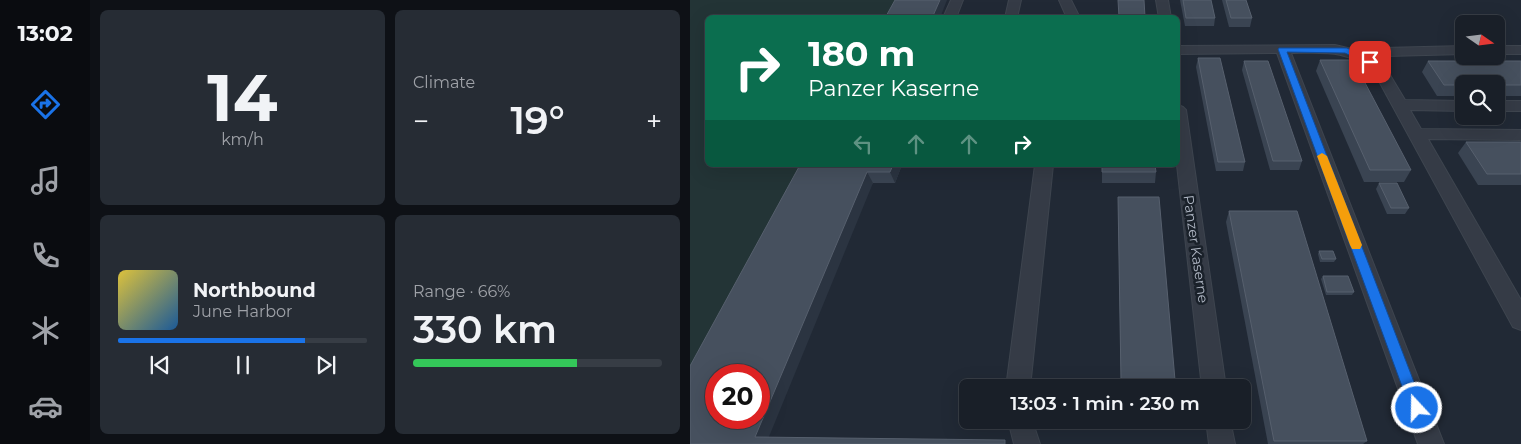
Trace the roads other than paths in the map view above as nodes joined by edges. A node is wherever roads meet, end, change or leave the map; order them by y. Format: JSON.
{"nodes":[{"id":1,"x":957,"y":0,"type":"edge"},
{"id":2,"x":1015,"y":0,"type":"edge"},
{"id":3,"x":1065,"y":0,"type":"edge"},
{"id":4,"x":1162,"y":0,"type":"edge"},
{"id":5,"x":950,"y":15,"type":"edge"},
{"id":6,"x":1012,"y":15,"type":"edge"},
{"id":7,"x":1072,"y":15,"type":"edge"},
{"id":8,"x":1164,"y":15,"type":"edge"},
{"id":9,"x":1282,"y":49,"type":"junction"},
{"id":10,"x":1180,"y":50,"type":"edge"},
{"id":11,"x":1455,"y":50,"type":"edge"},
{"id":12,"x":1505,"y":50,"type":"edge"},
{"id":13,"x":1521,"y":50,"type":"edge"},
{"id":14,"x":1370,"y":62,"type":"junction"},
{"id":15,"x":1399,"y":105,"type":"junction"},
{"id":16,"x":1455,"y":106,"type":"edge"},
{"id":17,"x":1505,"y":106,"type":"edge"},
{"id":18,"x":1521,"y":106,"type":"edge"},
{"id":19,"x":1180,"y":125,"type":"edge"},
{"id":20,"x":1416,"y":134,"type":"junction"},
{"id":21,"x":1521,"y":135,"type":"edge"},
{"id":22,"x":1044,"y":167,"type":"edge"},
{"id":23,"x":1521,"y":320,"type":"edge"},
{"id":24,"x":1019,"y":379,"type":"edge"},
{"id":25,"x":1213,"y":379,"type":"edge"},
{"id":26,"x":1023,"y":429,"type":"edge"},
{"id":27,"x":1220,"y":429,"type":"edge"},
{"id":28,"x":1027,"y":444,"type":"edge"},
{"id":29,"x":1222,"y":444,"type":"edge"},
{"id":30,"x":1431,"y":444,"type":"edge"}],
"edges":[{"from":1,"to":5,"type":"lane"},
{"from":2,"to":6,"type":"lane"},
{"from":3,"to":7,"type":"lane"},
{"from":4,"to":8,"type":"lane"},
{"from":9,"to":10,"type":"lane"},
{"from":9,"to":14,"type":"lane"},
{"from":9,"to":30,"type":"lane"},
{"from":11,"to":14,"type":"lane"},
{"from":12,"to":13,"type":"lane"},
{"from":14,"to":15,"type":"lane"},
{"from":15,"to":16,"type":"lane"},
{"from":15,"to":20,"type":"lane"},
{"from":17,"to":18,"type":"lane"},
{"from":19,"to":25,"type":"lane","name":"Panzer Kaserne"},
{"from":20,"to":21,"type":"lane"},
{"from":20,"to":23,"type":"lane"},
{"from":22,"to":24,"type":"lane"},
{"from":26,"to":28,"type":"lane"},
{"from":27,"to":29,"type":"lane"}]}
